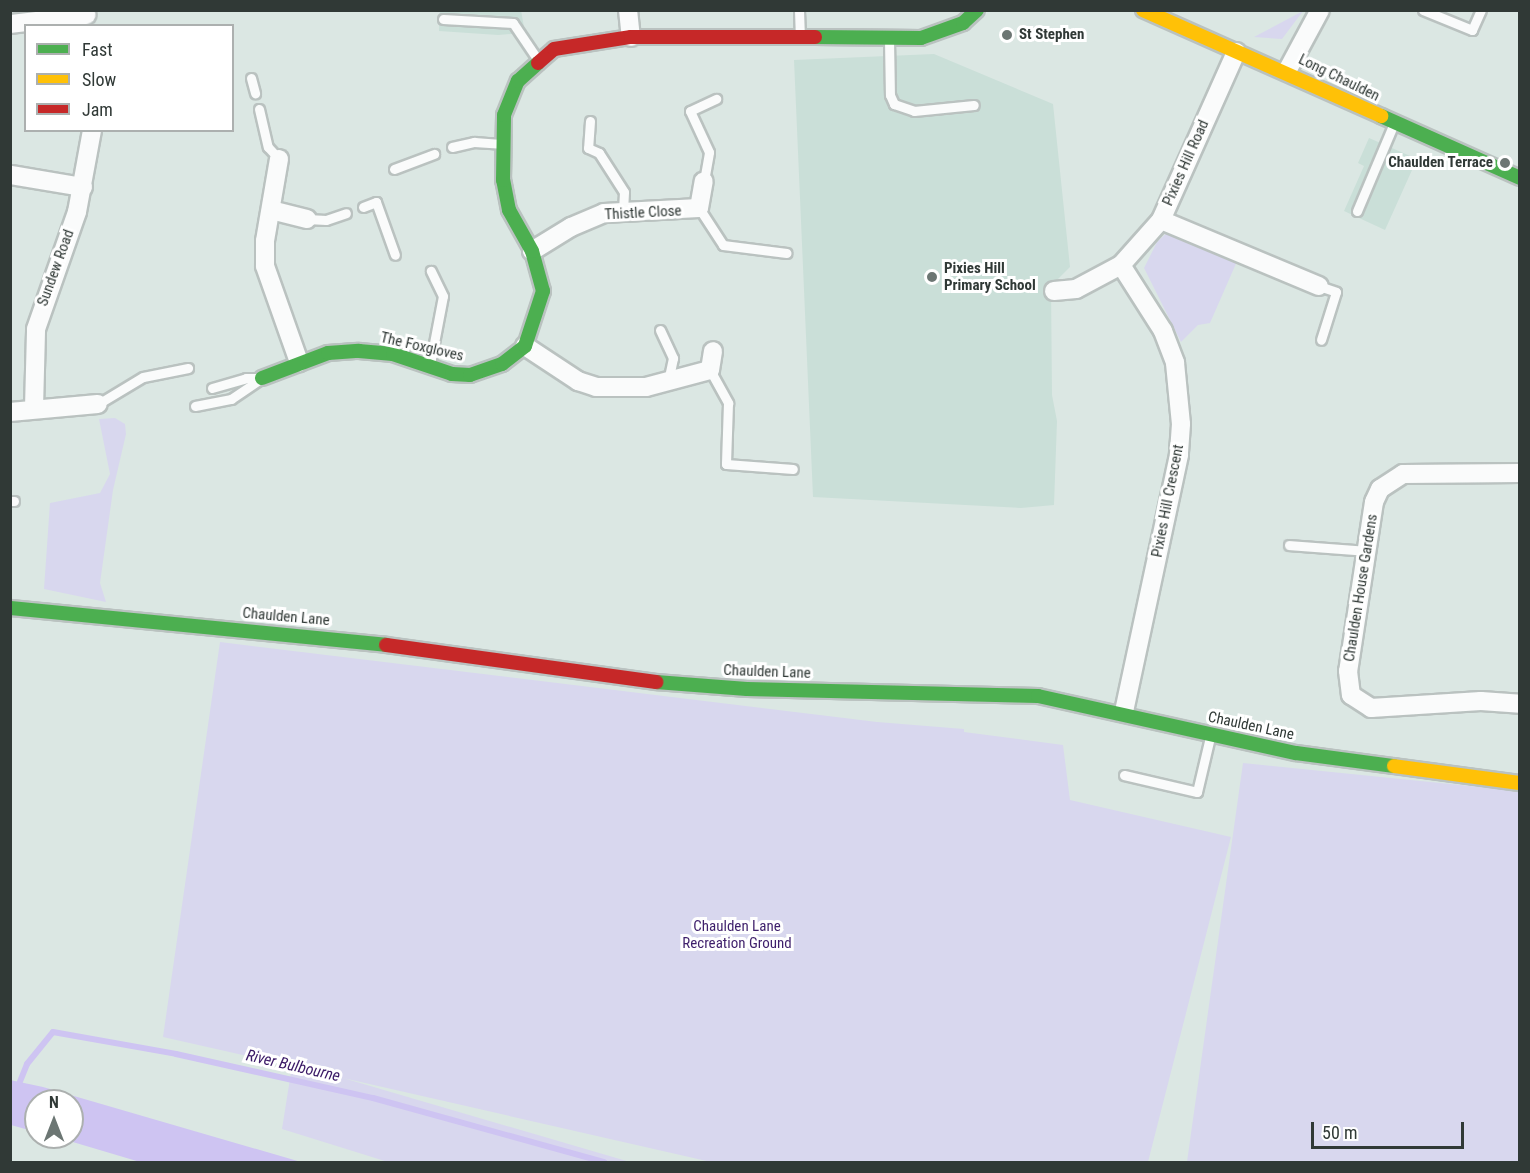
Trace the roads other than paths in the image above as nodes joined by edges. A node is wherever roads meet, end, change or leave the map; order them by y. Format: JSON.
{"nodes":[{"id":1,"x":628,"y":10,"type":"edge"},
{"id":2,"x":799,"y":10,"type":"edge"},
{"id":3,"x":977,"y":10,"type":"edge"},
{"id":4,"x":1143,"y":10,"type":"edge"},
{"id":5,"x":1320,"y":10,"type":"edge"},
{"id":6,"x":1423,"y":10,"type":"edge"},
{"id":7,"x":1481,"y":10,"type":"edge"},
{"id":8,"x":87,"y":17,"type":"edge"},
{"id":9,"x":443,"y":20,"type":"dead end"},
{"id":10,"x":10,"y":24,"type":"edge"},
{"id":11,"x":800,"y":35,"type":"junction"},
{"id":12,"x":631,"y":37,"type":"junction"},
{"id":13,"x":889,"y":38,"type":"junction"},
{"id":14,"x":1236,"y":52,"type":"junction"},
{"id":15,"x":538,"y":60,"type":"junction"},
{"id":16,"x":1287,"y":71,"type":"junction"},
{"id":17,"x":250,"y":78,"type":"dead end"},
{"id":18,"x":255,"y":93,"type":"dead end"},
{"id":19,"x":716,"y":99,"type":"dead end"},
{"id":20,"x":974,"y":105,"type":"dead end"},
{"id":21,"x":258,"y":109,"type":"dead end"},
{"id":22,"x":590,"y":121,"type":"dead end"},
{"id":23,"x":1394,"y":123,"type":"junction"},
{"id":24,"x":92,"y":132,"type":"edge"},
{"id":25,"x":501,"y":144,"type":"junction"},
{"id":26,"x":452,"y":147,"type":"dead end"},
{"id":27,"x":434,"y":154,"type":"dead end"},
{"id":28,"x":279,"y":159,"type":"joint"},
{"id":29,"x":394,"y":169,"type":"dead end"},
{"id":30,"x":11,"y":175,"type":"edge"},
{"id":31,"x":1520,"y":178,"type":"edge"},
{"id":32,"x":704,"y":181,"type":"joint"},
{"id":33,"x":83,"y":187,"type":"junction"},
{"id":34,"x":363,"y":207,"type":"dead end"},
{"id":35,"x":699,"y":208,"type":"junction"},
{"id":36,"x":271,"y":210,"type":"junction"},
{"id":37,"x":623,"y":211,"type":"junction"},
{"id":38,"x":1357,"y":211,"type":"dead end"},
{"id":39,"x":346,"y":213,"type":"dead end"},
{"id":40,"x":307,"y":219,"type":"joint"},
{"id":41,"x":1161,"y":220,"type":"junction"},
{"id":42,"x":532,"y":251,"type":"junction"},
{"id":43,"x":787,"y":253,"type":"dead end"},
{"id":44,"x":395,"y":255,"type":"dead end"},
{"id":45,"x":1120,"y":265,"type":"junction"},
{"id":46,"x":431,"y":271,"type":"dead end"},
{"id":47,"x":1319,"y":285,"type":"joint"},
{"id":48,"x":1054,"y":291,"type":"dead end"},
{"id":49,"x":660,"y":330,"type":"dead end"},
{"id":50,"x":1321,"y":340,"type":"dead end"},
{"id":51,"x":525,"y":346,"type":"junction"},
{"id":52,"x":713,"y":351,"type":"dead end"},
{"id":53,"x":299,"y":362,"type":"junction"},
{"id":54,"x":430,"y":366,"type":"junction"},
{"id":55,"x":188,"y":368,"type":"dead end"},
{"id":56,"x":710,"y":370,"type":"junction"},
{"id":57,"x":262,"y":378,"type":"junction"},
{"id":58,"x":668,"y":381,"type":"junction"},
{"id":59,"x":212,"y":388,"type":"dead end"},
{"id":60,"x":98,"y":404,"type":"joint"},
{"id":61,"x":195,"y":406,"type":"dead end"},
{"id":62,"x":34,"y":408,"type":"junction"},
{"id":63,"x":10,"y":412,"type":"edge"},
{"id":64,"x":793,"y":469,"type":"dead end"},
{"id":65,"x":1520,"y":473,"type":"edge"},
{"id":66,"x":1289,"y":545,"type":"dead end"},
{"id":67,"x":1367,"y":551,"type":"junction"},
{"id":68,"x":10,"y":608,"type":"edge"},
{"id":69,"x":1520,"y":704,"type":"edge"},
{"id":70,"x":1124,"y":712,"type":"junction"},
{"id":71,"x":1210,"y":735,"type":"junction"},
{"id":72,"x":1124,"y":775,"type":"dead end"},
{"id":73,"x":1520,"y":783,"type":"edge"}],
"edges":[{"from":1,"to":12,"type":"street"},
{"from":2,"to":11,"type":"lane"},
{"from":3,"to":13,"type":"street"},
{"from":4,"to":14,"type":"street","name":"Long Chaulden"},
{"from":5,"to":16,"type":"street"},
{"from":6,"to":7,"type":"lane"},
{"from":8,"to":10,"type":"street"},
{"from":9,"to":15,"type":"lane"},
{"from":11,"to":12,"type":"street"},
{"from":11,"to":13,"type":"street"},
{"from":12,"to":15,"type":"street"},
{"from":13,"to":20,"type":"lane"},
{"from":14,"to":16,"type":"street","name":"Long Chaulden"},
{"from":14,"to":41,"type":"street","name":"Pixies Hill Road"},
{"from":15,"to":25,"type":"street"},
{"from":16,"to":23,"type":"street","name":"Long Chaulden"},
{"from":17,"to":18,"type":"lane"},
{"from":19,"to":32,"type":"lane"},
{"from":21,"to":28,"type":"lane"},
{"from":22,"to":37,"type":"lane"},
{"from":23,"to":31,"type":"street","name":"Long Chaulden"},
{"from":23,"to":38,"type":"lane"},
{"from":24,"to":33,"type":"street","name":"Sundew Road"},
{"from":25,"to":26,"type":"lane"},
{"from":25,"to":42,"type":"street"},
{"from":27,"to":29,"type":"lane"},
{"from":28,"to":36,"type":"street"},
{"from":30,"to":33,"type":"street"},
{"from":32,"to":35,"type":"street","name":"Thistle Close"},
{"from":33,"to":62,"type":"street","name":"Sundew Road"},
{"from":34,"to":44,"type":"lane"},
{"from":35,"to":37,"type":"street","name":"Thistle Close"},
{"from":35,"to":43,"type":"lane"},
{"from":36,"to":40,"type":"street"},
{"from":36,"to":53,"type":"street"},
{"from":37,"to":42,"type":"street","name":"Thistle Close"},
{"from":39,"to":40,"type":"lane"},
{"from":41,"to":45,"type":"street","name":"Pixies Hill Road"},
{"from":41,"to":47,"type":"street"},
{"from":42,"to":51,"type":"street"},
{"from":45,"to":48,"type":"street","name":"Pixies Hill Road"},
{"from":45,"to":70,"type":"street","name":"Pixies Hill Crescent"},
{"from":46,"to":54,"type":"lane"},
{"from":47,"to":50,"type":"lane"},
{"from":49,"to":58,"type":"lane"},
{"from":51,"to":54,"type":"street","name":"The Foxgloves"},
{"from":51,"to":58,"type":"street"},
{"from":52,"to":56,"type":"street"},
{"from":53,"to":54,"type":"street","name":"The Foxgloves"},
{"from":53,"to":57,"type":"street","name":"The Foxgloves"},
{"from":55,"to":60,"type":"lane"},
{"from":56,"to":58,"type":"street"},
{"from":56,"to":64,"type":"lane"},
{"from":57,"to":59,"type":"lane"},
{"from":57,"to":61,"type":"lane"},
{"from":60,"to":62,"type":"street"},
{"from":62,"to":63,"type":"street"},
{"from":65,"to":67,"type":"street","name":"Chaulden House Gardens"},
{"from":66,"to":67,"type":"lane"},
{"from":67,"to":69,"type":"street","name":"Chaulden House Gardens"},
{"from":68,"to":70,"type":"street","name":"Chaulden Lane"},
{"from":70,"to":71,"type":"street","name":"Chaulden Lane"},
{"from":71,"to":72,"type":"lane"},
{"from":71,"to":73,"type":"street","name":"Chaulden Lane"}]}
